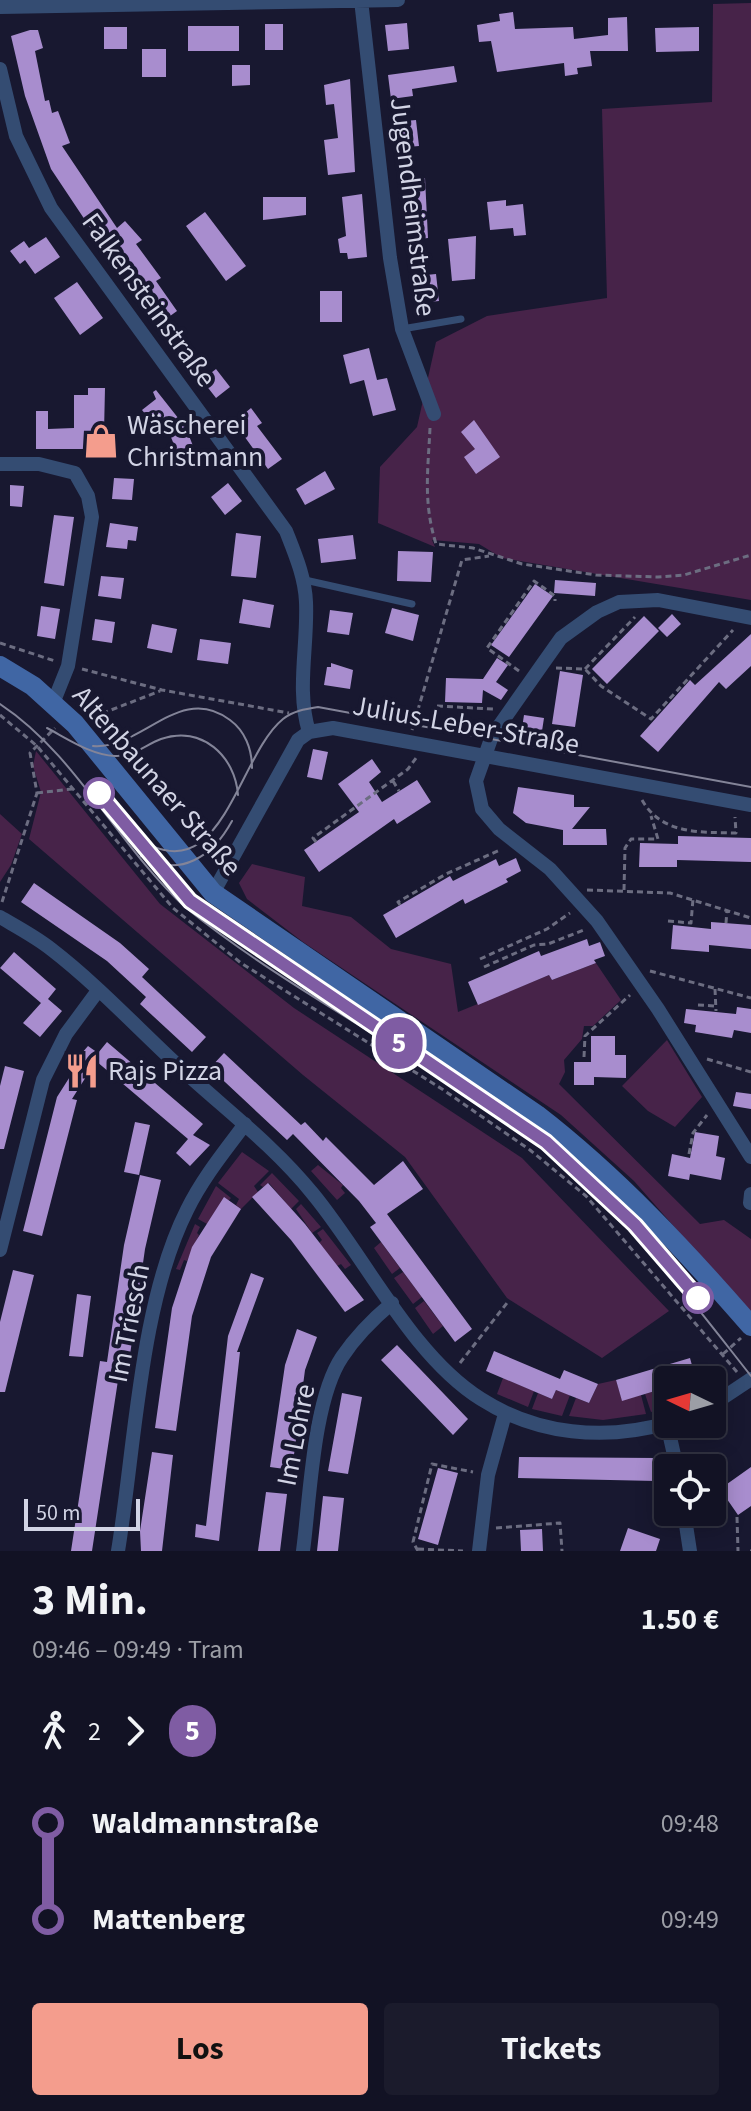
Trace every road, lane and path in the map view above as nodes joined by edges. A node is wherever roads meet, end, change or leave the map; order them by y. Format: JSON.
{"nodes":[{"id":1,"x":362,"y":0,"type":"edge"},
{"id":2,"x":398,"y":0,"type":"edge"},
{"id":3,"x":0,"y":7,"type":"edge"},
{"id":4,"x":0,"y":69,"type":"edge"},
{"id":5,"x":461,"y":319,"type":"dead end"},
{"id":6,"x":402,"y":329,"type":"junction"},
{"id":7,"x":432,"y":419,"type":"joint"},
{"id":8,"x":0,"y":464,"type":"edge"},
{"id":9,"x":751,"y":555,"type":"edge"},
{"id":10,"x":489,"y":556,"type":"junction"},
{"id":11,"x":302,"y":580,"type":"junction"},
{"id":12,"x":642,"y":599,"type":"junction"},
{"id":13,"x":555,"y":601,"type":"dead end"},
{"id":14,"x":412,"y":604,"type":"dead end"},
{"id":15,"x":745,"y":617,"type":"edge"},
{"id":16,"x":0,"y":643,"type":"edge"},
{"id":17,"x":544,"y":662,"type":"junction"},
{"id":18,"x":0,"y":666,"type":"edge"},
{"id":19,"x":68,"y":666,"type":"junction"},
{"id":20,"x":585,"y":669,"type":"junction"},
{"id":21,"x":532,"y":680,"type":"junction"},
{"id":22,"x":162,"y":690,"type":"junction"},
{"id":23,"x":54,"y":701,"type":"junction"},
{"id":24,"x":437,"y":706,"type":"dead end"},
{"id":25,"x":508,"y":713,"type":"junction"},
{"id":26,"x":0,"y":715,"type":"edge"},
{"id":27,"x":75,"y":724,"type":"junction"},
{"id":28,"x":309,"y":732,"type":"junction"},
{"id":29,"x":416,"y":743,"type":"junction"},
{"id":30,"x":37,"y":746,"type":"junction"},
{"id":31,"x":483,"y":754,"type":"junction"},
{"id":32,"x":392,"y":780,"type":"junction"},
{"id":33,"x":631,"y":782,"type":"junction"},
{"id":34,"x":72,"y":789,"type":"junction"},
{"id":35,"x":399,"y":791,"type":"dead end"},
{"id":36,"x":37,"y":793,"type":"junction"},
{"id":37,"x":363,"y":801,"type":"junction"},
{"id":38,"x":733,"y":801,"type":"junction"},
{"id":39,"x":751,"y":805,"type":"edge"},
{"id":40,"x":366,"y":806,"type":"dead end"},
{"id":41,"x":651,"y":816,"type":"junction"},
{"id":42,"x":510,"y":838,"type":"junction"},
{"id":43,"x":316,"y":842,"type":"dead end"},
{"id":44,"x":471,"y":864,"type":"junction"},
{"id":45,"x":474,"y":870,"type":"dead end"},
{"id":46,"x":624,"y":890,"type":"junction"},
{"id":47,"x":213,"y":893,"type":"junction"},
{"id":48,"x":693,"y":899,"type":"junction"},
{"id":49,"x":579,"y":900,"type":"junction"},
{"id":50,"x":0,"y":905,"type":"edge"},
{"id":51,"x":400,"y":905,"type":"dead end"},
{"id":52,"x":727,"y":910,"type":"junction"},
{"id":53,"x":0,"y":917,"type":"edge"},
{"id":54,"x":751,"y":918,"type":"edge"},
{"id":55,"x":597,"y":921,"type":"junction"},
{"id":56,"x":668,"y":921,"type":"dead end"},
{"id":57,"x":726,"y":923,"type":"dead end"},
{"id":58,"x":480,"y":959,"type":"dead end"},
{"id":59,"x":484,"y":967,"type":"dead end"},
{"id":60,"x":639,"y":980,"type":"junction"},
{"id":61,"x":715,"y":989,"type":"junction"},
{"id":62,"x":97,"y":992,"type":"junction"},
{"id":63,"x":751,"y":998,"type":"edge"},
{"id":64,"x":698,"y":1005,"type":"dead end"},
{"id":65,"x":584,"y":1057,"type":"dead end"},
{"id":66,"x":692,"y":1061,"type":"junction"},
{"id":67,"x":751,"y":1072,"type":"edge"},
{"id":68,"x":719,"y":1104,"type":"junction"},
{"id":69,"x":245,"y":1124,"type":"junction"},
{"id":70,"x":689,"y":1154,"type":"dead end"},
{"id":71,"x":751,"y":1157,"type":"edge"},
{"id":72,"x":751,"y":1194,"type":"edge"},
{"id":73,"x":750,"y":1203,"type":"edge"},
{"id":74,"x":0,"y":1250,"type":"edge"},
{"id":75,"x":392,"y":1303,"type":"junction"},
{"id":76,"x":507,"y":1303,"type":"dead end"},
{"id":77,"x":747,"y":1331,"type":"edge"},
{"id":78,"x":723,"y":1354,"type":"junction"},
{"id":79,"x":451,"y":1376,"type":"junction"},
{"id":80,"x":749,"y":1380,"type":"edge"},
{"id":81,"x":726,"y":1396,"type":"edge"},
{"id":82,"x":505,"y":1414,"type":"junction"},
{"id":83,"x":654,"y":1426,"type":"edge"},
{"id":84,"x":488,"y":1475,"type":"junction"},
{"id":85,"x":737,"y":1517,"type":"dead end"},
{"id":86,"x":686,"y":1526,"type":"edge"},
{"id":87,"x":481,"y":1529,"type":"junction"},
{"id":88,"x":418,"y":1550,"type":"edge"},
{"id":89,"x":118,"y":1551,"type":"edge"},
{"id":90,"x":303,"y":1551,"type":"edge"},
{"id":91,"x":463,"y":1551,"type":"edge"},
{"id":92,"x":479,"y":1551,"type":"edge"},
{"id":93,"x":562,"y":1551,"type":"edge"},
{"id":94,"x":690,"y":1551,"type":"edge"},
{"id":95,"x":738,"y":1551,"type":"edge"}],
"edges":[{"from":1,"to":2,"type":"street"},
{"from":1,"to":3,"type":"street"},
{"from":1,"to":6,"type":"street","name":"Jugendheimstraße"},
{"from":4,"to":11,"type":"street","name":"Falkensteinstraße"},
{"from":5,"to":6,"type":"lane"},
{"from":6,"to":7,"type":"street","name":"Jugendheimstraße"},
{"from":7,"to":10,"type":"path"},
{"from":8,"to":19,"type":"street"},
{"from":9,"to":10,"type":"path"},
{"from":10,"to":29,"type":"path"},
{"from":11,"to":14,"type":"lane"},
{"from":11,"to":28,"type":"street","name":"Falkensteinstraße"},
{"from":12,"to":15,"type":"street"},
{"from":12,"to":17,"type":"street"},
{"from":12,"to":20,"type":"path"},
{"from":13,"to":21,"type":"path"},
{"from":15,"to":20,"type":"path"},
{"from":16,"to":19,"type":"path"},
{"from":17,"to":20,"type":"path"},
{"from":17,"to":21,"type":"street"},
{"from":18,"to":23,"type":"main road","name":"Altenbaunaer Straße"},
{"from":19,"to":22,"type":"path"},
{"from":19,"to":23,"type":"street"},
{"from":21,"to":25,"type":"street"},
{"from":22,"to":27,"type":"path"},
{"from":22,"to":28,"type":"path"},
{"from":23,"to":27,"type":"main road","name":"Altenbaunaer Straße"},
{"from":24,"to":25,"type":"path"},
{"from":25,"to":31,"type":"street"},
{"from":26,"to":30,"type":"path"},
{"from":27,"to":30,"type":"path"},
{"from":27,"to":47,"type":"main road","name":"Altenbaunaer Straße"},
{"from":28,"to":29,"type":"street","name":"Julius-Leber-Straße"},
{"from":28,"to":47,"type":"street"},
{"from":29,"to":31,"type":"street","name":"Julius-Leber-Straße"},
{"from":29,"to":32,"type":"path"},
{"from":30,"to":34,"type":"path"},
{"from":30,"to":36,"type":"path"},
{"from":31,"to":33,"type":"street","name":"Julius-Leber-Straße"},
{"from":31,"to":42,"type":"street"},
{"from":32,"to":35,"type":"path"},
{"from":32,"to":37,"type":"path"},
{"from":33,"to":38,"type":"street","name":"Julius-Leber-Straße"},
{"from":33,"to":41,"type":"path"},
{"from":34,"to":36,"type":"path"},
{"from":34,"to":78,"type":"path"},
{"from":36,"to":50,"type":"path"},
{"from":37,"to":40,"type":"path"},
{"from":37,"to":43,"type":"path"},
{"from":38,"to":39,"type":"street","name":"Julius-Leber-Straße"},
{"from":38,"to":41,"type":"path"},
{"from":41,"to":46,"type":"path"},
{"from":42,"to":44,"type":"path"},
{"from":42,"to":49,"type":"street"},
{"from":44,"to":45,"type":"path"},
{"from":44,"to":51,"type":"path"},
{"from":46,"to":48,"type":"path"},
{"from":46,"to":49,"type":"path"},
{"from":47,"to":77,"type":"main road","name":"Altenbaunaer Straße"},
{"from":48,"to":52,"type":"path"},
{"from":48,"to":56,"type":"path"},
{"from":49,"to":55,"type":"street"},
{"from":49,"to":58,"type":"path"},
{"from":52,"to":54,"type":"path"},
{"from":52,"to":57,"type":"path"},
{"from":53,"to":62,"type":"street"},
{"from":55,"to":59,"type":"path"},
{"from":55,"to":60,"type":"street"},
{"from":60,"to":61,"type":"path"},
{"from":60,"to":65,"type":"path"},
{"from":60,"to":66,"type":"street"},
{"from":61,"to":63,"type":"path"},
{"from":61,"to":64,"type":"path"},
{"from":62,"to":69,"type":"street"},
{"from":62,"to":74,"type":"street"},
{"from":66,"to":67,"type":"path"},
{"from":66,"to":68,"type":"street"},
{"from":68,"to":70,"type":"path"},
{"from":68,"to":71,"type":"street"},
{"from":69,"to":75,"type":"street"},
{"from":69,"to":89,"type":"street","name":"Im Triesch"},
{"from":72,"to":73,"type":"street"},
{"from":75,"to":79,"type":"street"},
{"from":75,"to":90,"type":"street","name":"Im Lohre"},
{"from":76,"to":79,"type":"path"},
{"from":77,"to":78,"type":"path"},
{"from":78,"to":80,"type":"path"},
{"from":79,"to":82,"type":"street"},
{"from":80,"to":81,"type":"street"},
{"from":82,"to":83,"type":"street"},
{"from":82,"to":84,"type":"street"},
{"from":84,"to":87,"type":"street"},
{"from":84,"to":88,"type":"path"},
{"from":85,"to":95,"type":"path"},
{"from":86,"to":94,"type":"street"},
{"from":87,"to":92,"type":"street"},
{"from":87,"to":93,"type":"path"},
{"from":88,"to":91,"type":"path"}]}
